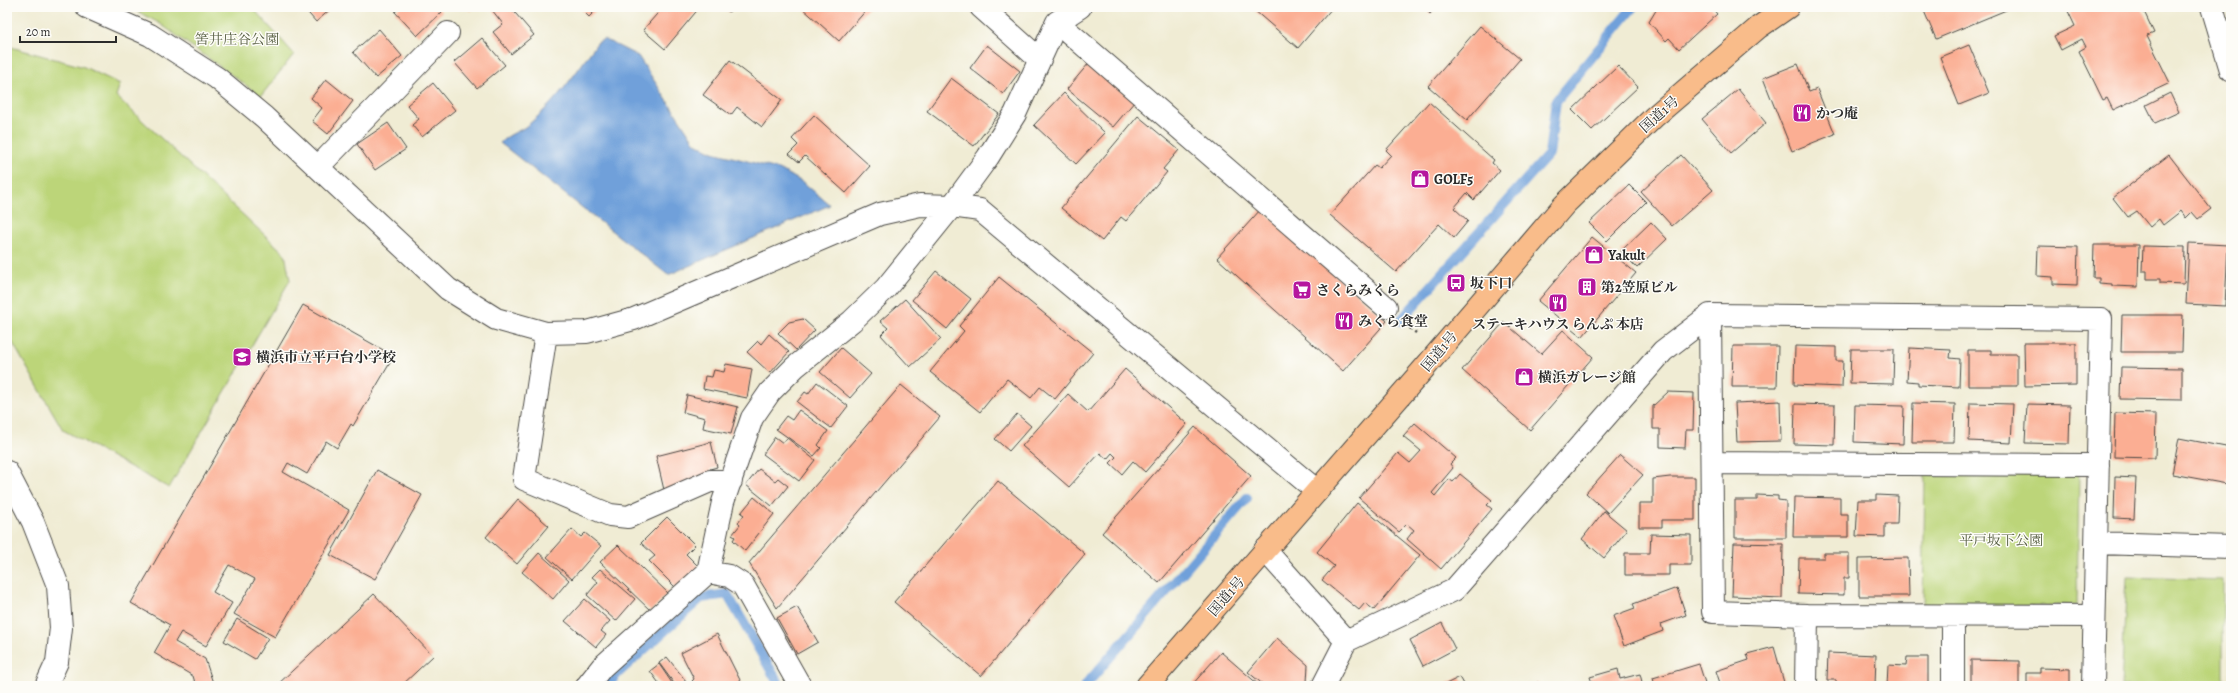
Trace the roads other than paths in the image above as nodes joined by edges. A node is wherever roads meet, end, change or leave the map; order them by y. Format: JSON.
{"nodes":[{"id":1,"x":87,"y":7,"type":"edge"},
{"id":2,"x":981,"y":7,"type":"edge"},
{"id":3,"x":1080,"y":7,"type":"edge"},
{"id":4,"x":1788,"y":7,"type":"edge"},
{"id":5,"x":2212,"y":7,"type":"edge"},
{"id":6,"x":1057,"y":22,"type":"junction"},
{"id":7,"x":448,"y":32,"type":"dead end"},
{"id":8,"x":1039,"y":59,"type":"junction"},
{"id":9,"x":2231,"y":70,"type":"edge"},
{"id":10,"x":318,"y":167,"type":"junction"},
{"id":11,"x":952,"y":206,"type":"junction"},
{"id":12,"x":1386,"y":307,"type":"dead end"},
{"id":13,"x":1710,"y":315,"type":"junction"},
{"id":14,"x":546,"y":333,"type":"junction"},
{"id":15,"x":1712,"y":463,"type":"junction"},
{"id":16,"x":2098,"y":465,"type":"junction"},
{"id":17,"x":7,"y":472,"type":"edge"},
{"id":18,"x":730,"y":481,"type":"junction"},
{"id":19,"x":1317,"y":491,"type":"junction"},
{"id":20,"x":2097,"y":543,"type":"junction"},
{"id":21,"x":2231,"y":547,"type":"edge"},
{"id":22,"x":1265,"y":550,"type":"junction"},
{"id":23,"x":708,"y":572,"type":"junction"},
{"id":24,"x":1807,"y":615,"type":"junction"},
{"id":25,"x":1953,"y":616,"type":"junction"},
{"id":26,"x":2094,"y":616,"type":"junction"},
{"id":27,"x":1346,"y":642,"type":"junction"},
{"id":28,"x":46,"y":686,"type":"edge"},
{"id":29,"x":587,"y":686,"type":"edge"},
{"id":30,"x":800,"y":686,"type":"edge"},
{"id":31,"x":1147,"y":686,"type":"edge"},
{"id":32,"x":1323,"y":686,"type":"edge"},
{"id":33,"x":1806,"y":686,"type":"edge"},
{"id":34,"x":1953,"y":686,"type":"edge"},
{"id":35,"x":2093,"y":686,"type":"edge"}],
"edges":[{"from":1,"to":10,"type":"street"},
{"from":2,"to":8,"type":"street"},
{"from":3,"to":6,"type":"street"},
{"from":4,"to":19,"type":"highway","name":"国道1号"},
{"from":5,"to":9,"type":"street"},
{"from":6,"to":8,"type":"street"},
{"from":6,"to":12,"type":"street"},
{"from":7,"to":10,"type":"street"},
{"from":8,"to":11,"type":"street"},
{"from":10,"to":14,"type":"street"},
{"from":11,"to":14,"type":"street"},
{"from":11,"to":18,"type":"street"},
{"from":11,"to":19,"type":"street"},
{"from":13,"to":15,"type":"street"},
{"from":13,"to":16,"type":"street"},
{"from":13,"to":27,"type":"street"},
{"from":14,"to":18,"type":"street"},
{"from":15,"to":16,"type":"street"},
{"from":15,"to":24,"type":"street"},
{"from":16,"to":20,"type":"street"},
{"from":17,"to":28,"type":"street"},
{"from":18,"to":23,"type":"street"},
{"from":19,"to":22,"type":"highway","name":"国道1号"},
{"from":20,"to":21,"type":"street"},
{"from":20,"to":26,"type":"street"},
{"from":22,"to":27,"type":"street"},
{"from":22,"to":31,"type":"highway","name":"国道1号"},
{"from":23,"to":29,"type":"street"},
{"from":23,"to":30,"type":"street"},
{"from":24,"to":25,"type":"street"},
{"from":24,"to":33,"type":"street"},
{"from":25,"to":26,"type":"street"},
{"from":25,"to":34,"type":"street"},
{"from":26,"to":35,"type":"street"},
{"from":27,"to":32,"type":"street"}]}
